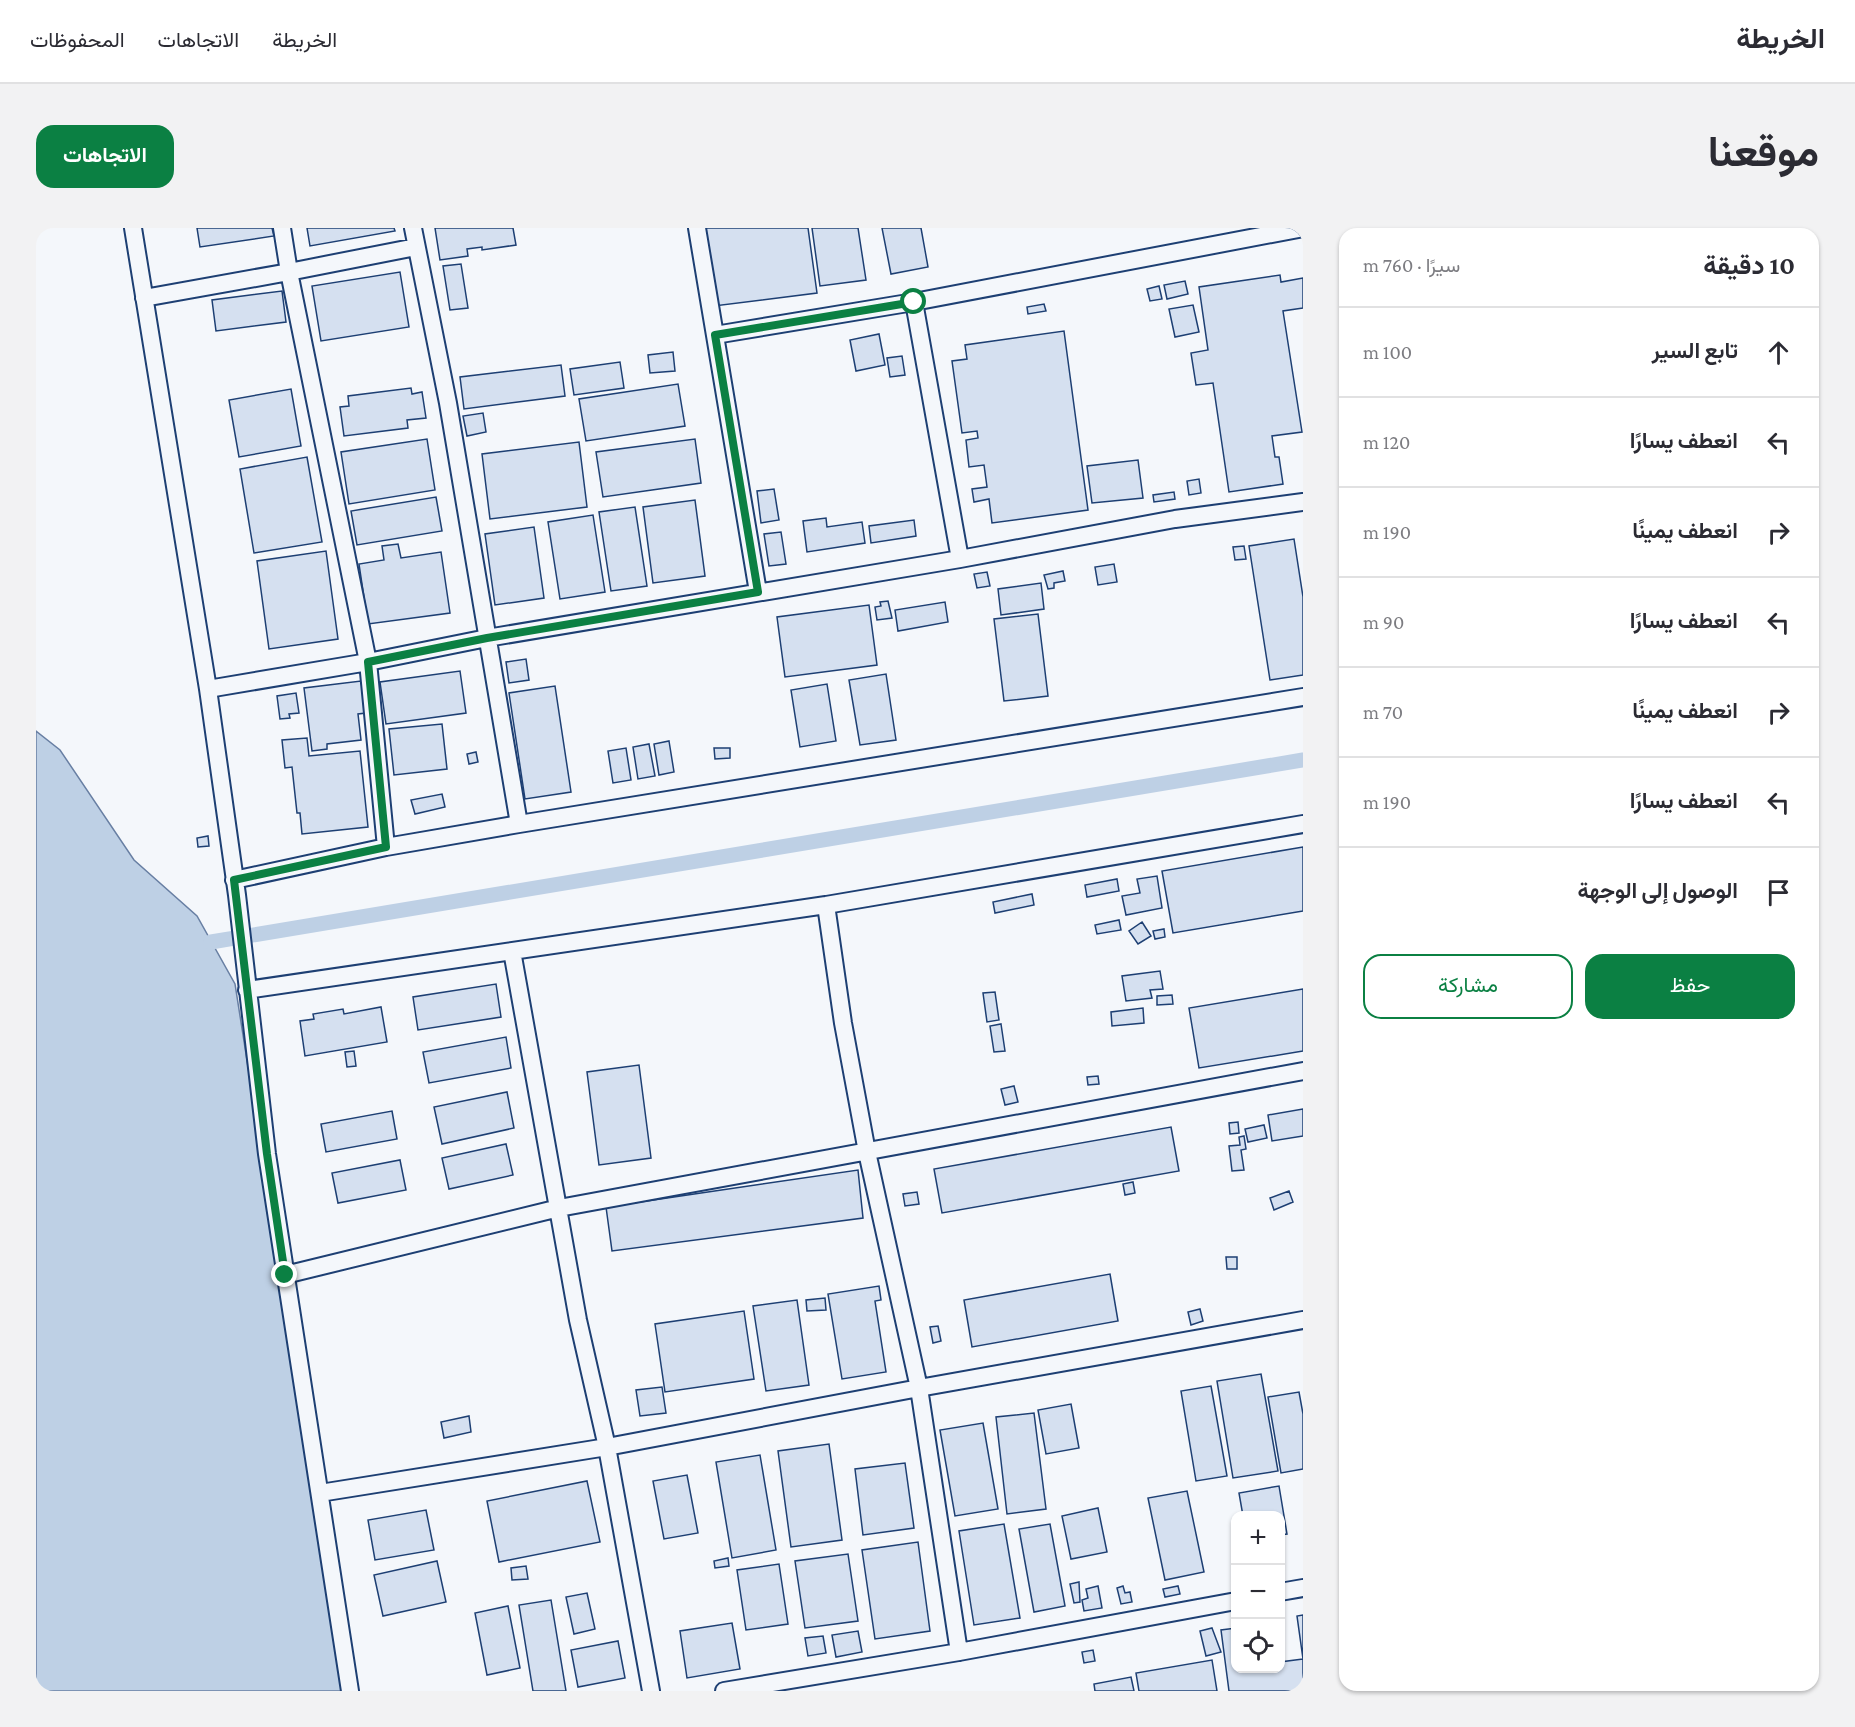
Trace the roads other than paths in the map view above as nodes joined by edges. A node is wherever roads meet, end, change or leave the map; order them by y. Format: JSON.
{"nodes":[{"id":1,"x":133,"y":228,"type":"edge"},
{"id":2,"x":282,"y":228,"type":"edge"},
{"id":3,"x":413,"y":228,"type":"edge"},
{"id":4,"x":697,"y":228,"type":"edge"},
{"id":5,"x":1303,"y":228,"type":"edge"},
{"id":6,"x":416,"y":247,"type":"junction"},
{"id":7,"x":289,"y":272,"type":"junction"},
{"id":8,"x":144,"y":298,"type":"junction"},
{"id":9,"x":914,"y":302,"type":"junction"},
{"id":10,"x":715,"y":335,"type":"junction"},
{"id":11,"x":1303,"y":502,"type":"edge"},
{"id":12,"x":960,"y":559,"type":"junction"},
{"id":13,"x":758,"y":592,"type":"junction"},
{"id":14,"x":487,"y":638,"type":"junction"},
{"id":15,"x":368,"y":662,"type":"junction"},
{"id":16,"x":208,"y":689,"type":"junction"},
{"id":17,"x":1303,"y":697,"type":"edge"},
{"id":18,"x":519,"y":824,"type":"junction"},
{"id":19,"x":1303,"y":824,"type":"edge"},
{"id":20,"x":386,"y":847,"type":"junction"},
{"id":21,"x":234,"y":880,"type":"junction"},
{"id":22,"x":826,"y":905,"type":"junction"},
{"id":23,"x":512,"y":951,"type":"junction"},
{"id":24,"x":247,"y":990,"type":"junction"},
{"id":25,"x":1303,"y":1071,"type":"edge"},
{"id":26,"x":867,"y":1152,"type":"junction"},
{"id":27,"x":558,"y":1208,"type":"junction"},
{"id":28,"x":285,"y":1275,"type":"junction"},
{"id":29,"x":1303,"y":1320,"type":"edge"},
{"id":30,"x":919,"y":1388,"type":"junction"},
{"id":31,"x":607,"y":1448,"type":"junction"},
{"id":32,"x":320,"y":1493,"type":"junction"},
{"id":33,"x":1303,"y":1588,"type":"edge"},
{"id":34,"x":1285,"y":1591,"type":"edge"},
{"id":35,"x":1231,"y":1602,"type":"edge"},
{"id":36,"x":959,"y":1652,"type":"junction"},
{"id":37,"x":350,"y":1691,"type":"edge"},
{"id":38,"x":651,"y":1691,"type":"edge"},
{"id":39,"x":724,"y":1691,"type":"edge"}],
"edges":[{"from":1,"to":8,"type":"street"},
{"from":2,"to":7,"type":"street"},
{"from":3,"to":6,"type":"street"},
{"from":4,"to":10,"type":"street"},
{"from":5,"to":9,"type":"street"},
{"from":6,"to":7,"type":"street"},
{"from":6,"to":14,"type":"street"},
{"from":7,"to":8,"type":"street"},
{"from":7,"to":15,"type":"street"},
{"from":8,"to":16,"type":"street"},
{"from":9,"to":10,"type":"street"},
{"from":9,"to":12,"type":"street"},
{"from":10,"to":13,"type":"street"},
{"from":11,"to":12,"type":"street"},
{"from":12,"to":13,"type":"street"},
{"from":13,"to":14,"type":"street"},
{"from":14,"to":15,"type":"street"},
{"from":14,"to":18,"type":"street"},
{"from":15,"to":16,"type":"street"},
{"from":15,"to":20,"type":"street"},
{"from":16,"to":21,"type":"street"},
{"from":17,"to":18,"type":"street"},
{"from":18,"to":20,"type":"street"},
{"from":19,"to":22,"type":"street"},
{"from":20,"to":21,"type":"street"},
{"from":21,"to":24,"type":"street"},
{"from":22,"to":23,"type":"street"},
{"from":22,"to":26,"type":"street"},
{"from":23,"to":24,"type":"street"},
{"from":23,"to":27,"type":"street"},
{"from":24,"to":28,"type":"street"},
{"from":25,"to":26,"type":"street"},
{"from":26,"to":27,"type":"street"},
{"from":26,"to":30,"type":"street"},
{"from":27,"to":28,"type":"street"},
{"from":27,"to":31,"type":"street"},
{"from":28,"to":32,"type":"street"},
{"from":29,"to":30,"type":"street"},
{"from":30,"to":31,"type":"street"},
{"from":30,"to":36,"type":"street"},
{"from":31,"to":32,"type":"street"},
{"from":31,"to":38,"type":"street"},
{"from":32,"to":37,"type":"street"},
{"from":33,"to":34,"type":"street"},
{"from":35,"to":36,"type":"street"},
{"from":36,"to":39,"type":"street"}]}
